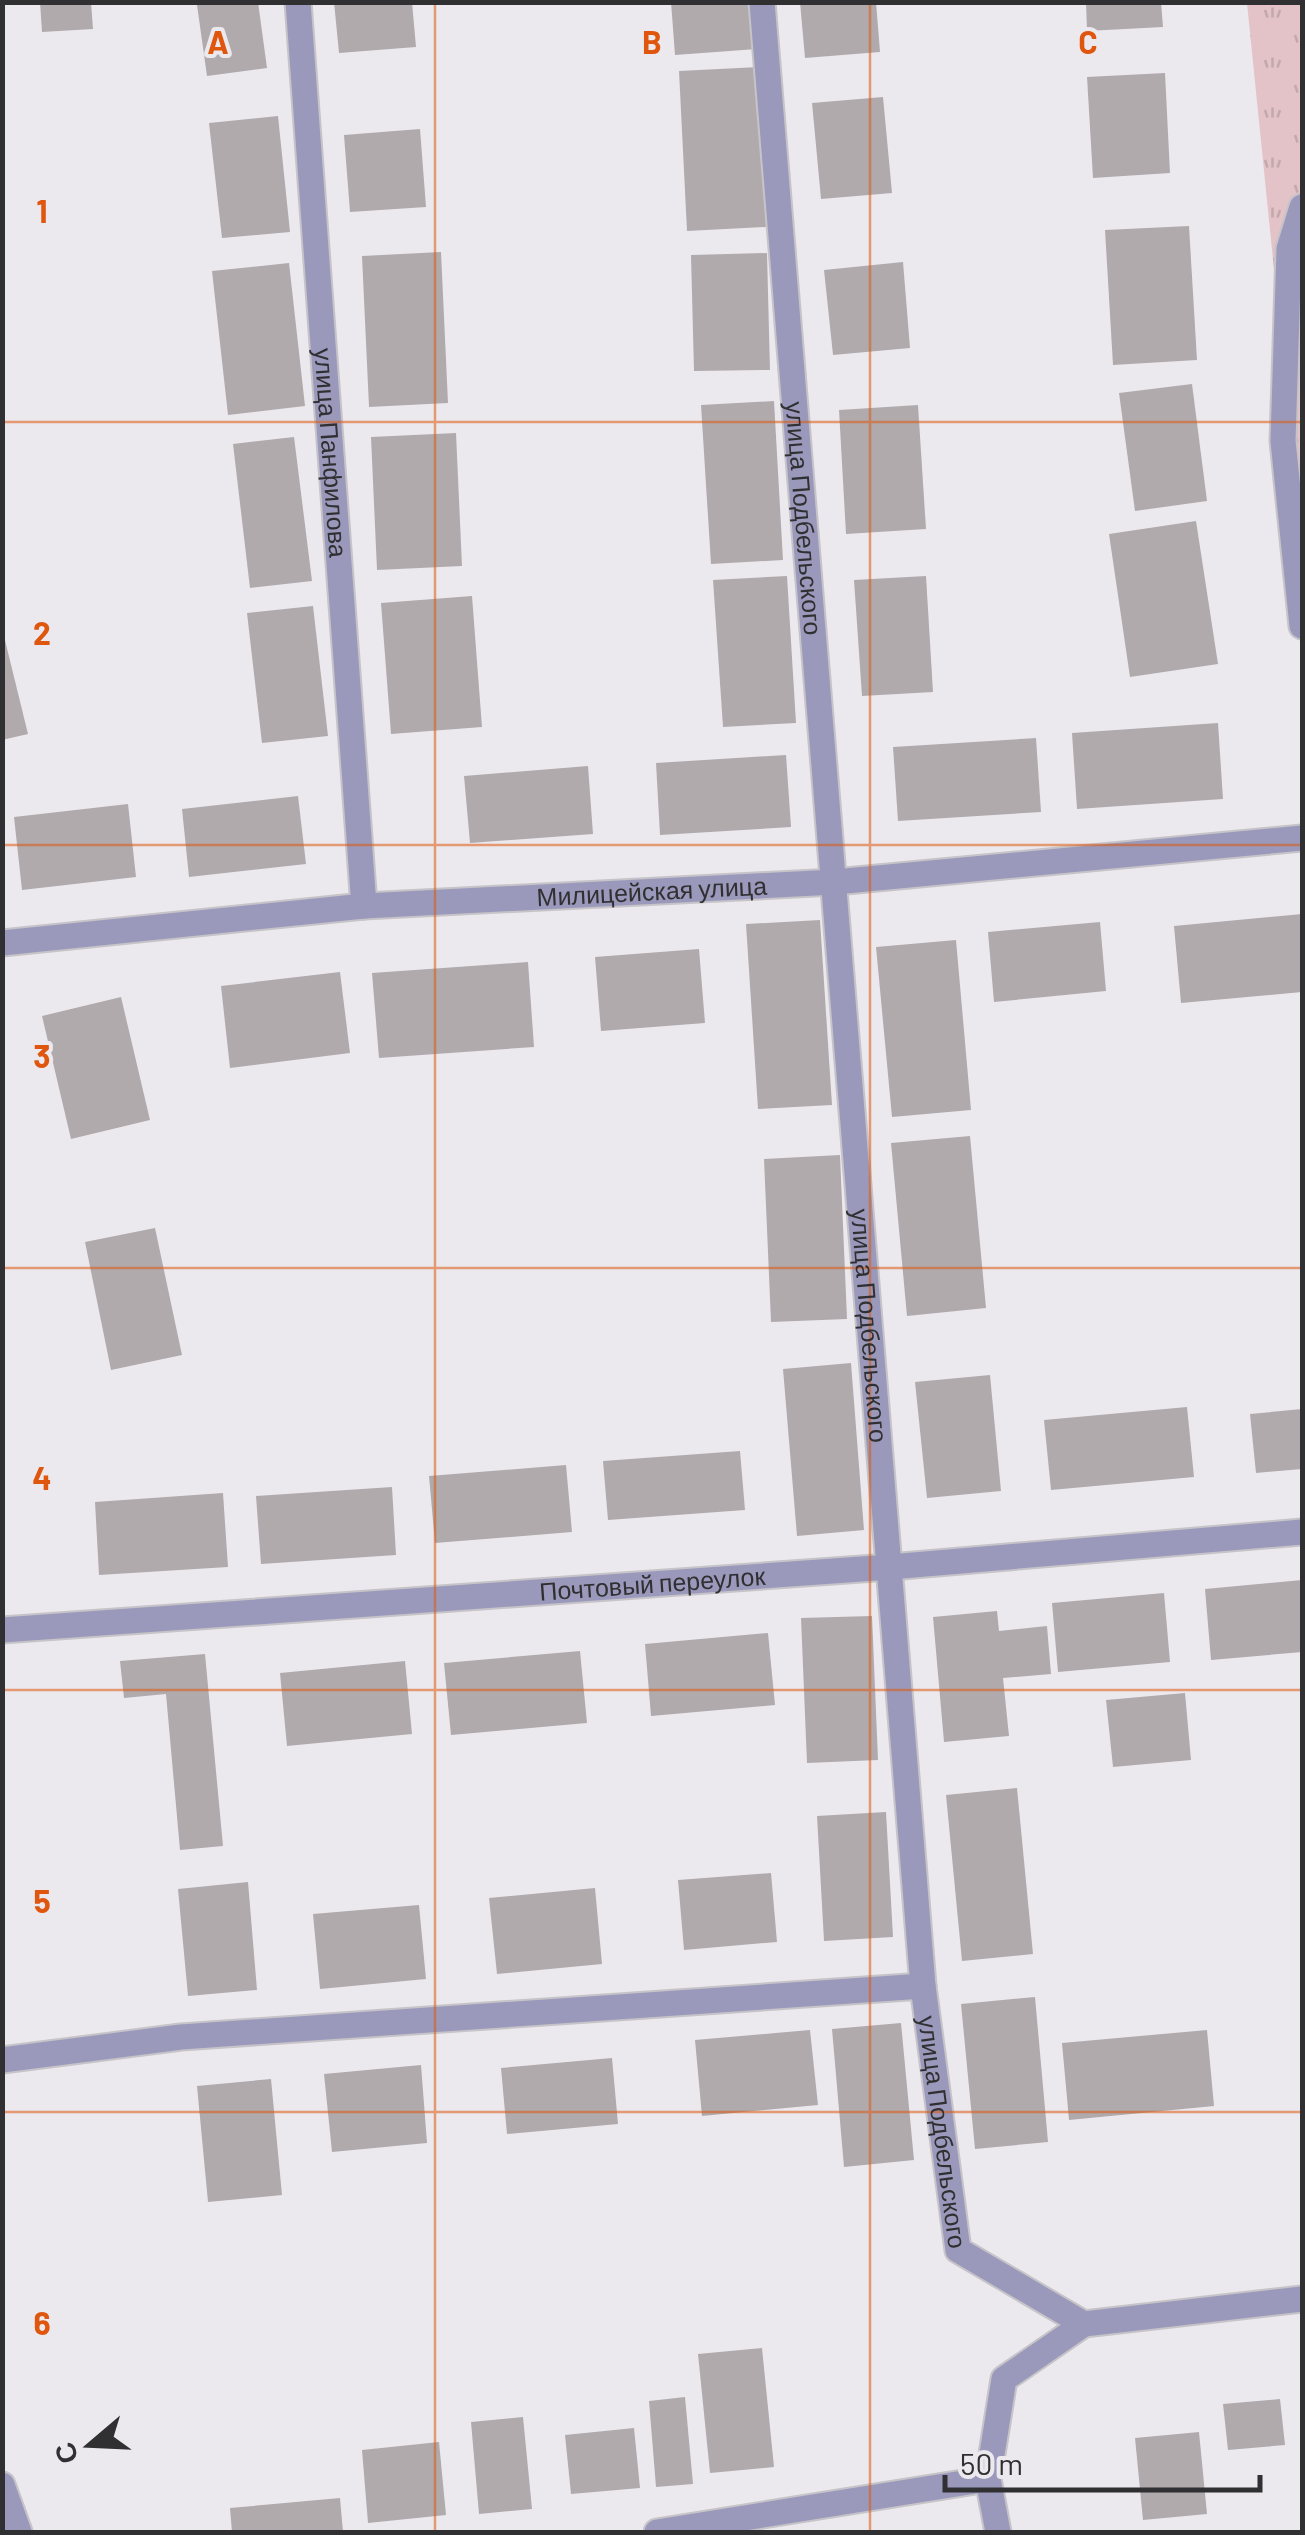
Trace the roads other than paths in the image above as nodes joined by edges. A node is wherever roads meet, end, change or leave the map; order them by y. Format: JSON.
{"nodes":[{"id":1,"x":298,"y":2,"type":"edge"},
{"id":2,"x":762,"y":2,"type":"edge"},
{"id":3,"x":1302,"y":208,"type":"edge"},
{"id":4,"x":1302,"y":626,"type":"edge"},
{"id":5,"x":1302,"y":838,"type":"edge"},
{"id":6,"x":835,"y":882,"type":"junction"},
{"id":7,"x":364,"y":906,"type":"junction"},
{"id":8,"x":2,"y":943,"type":"edge"},
{"id":9,"x":1302,"y":1532,"type":"edge"},
{"id":10,"x":890,"y":1567,"type":"junction"},
{"id":11,"x":2,"y":1630,"type":"edge"},
{"id":12,"x":923,"y":1986,"type":"junction"},
{"id":13,"x":2,"y":2060,"type":"edge"},
{"id":14,"x":1302,"y":2299,"type":"edge"},
{"id":15,"x":1084,"y":2324,"type":"junction"},
{"id":16,"x":988,"y":2479,"type":"junction"},
{"id":17,"x":2,"y":2484,"type":"edge"},
{"id":18,"x":20,"y":2532,"type":"edge"},
{"id":19,"x":657,"y":2532,"type":"edge"},
{"id":20,"x":998,"y":2532,"type":"edge"}],
"edges":[{"from":1,"to":7,"type":"street","name":"улица Панфилова"},
{"from":2,"to":6,"type":"street","name":"улица Подбельского"},
{"from":3,"to":4,"type":"street"},
{"from":5,"to":6,"type":"street","name":"Милицейская улица"},
{"from":6,"to":7,"type":"street","name":"Милицейская улица"},
{"from":6,"to":10,"type":"street","name":"улица Подбельского"},
{"from":7,"to":8,"type":"street","name":"Милицейская улица"},
{"from":9,"to":10,"type":"street","name":"Почтовый переулок"},
{"from":10,"to":11,"type":"street","name":"Почтовый переулок"},
{"from":10,"to":12,"type":"street","name":"улица Подбельского"},
{"from":12,"to":13,"type":"street"},
{"from":12,"to":15,"type":"street","name":"улица Подбельского"},
{"from":14,"to":15,"type":"street"},
{"from":15,"to":16,"type":"street"},
{"from":16,"to":19,"type":"street"},
{"from":16,"to":20,"type":"street"},
{"from":17,"to":18,"type":"street"}]}
